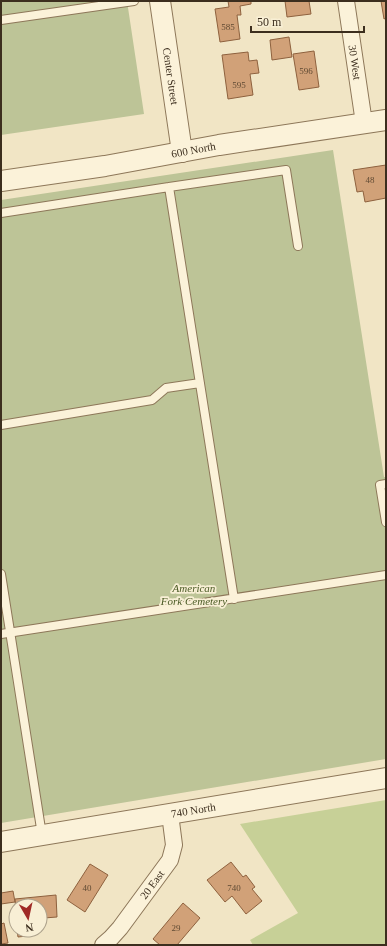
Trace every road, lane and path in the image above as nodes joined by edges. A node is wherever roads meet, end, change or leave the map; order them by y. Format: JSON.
{"nodes":[{"id":1,"x":134,"y":1,"type":"edge"},
{"id":2,"x":160,"y":1,"type":"edge"},
{"id":3,"x":346,"y":1,"type":"edge"},
{"id":4,"x":1,"y":20,"type":"edge"},
{"id":5,"x":386,"y":120,"type":"edge"},
{"id":6,"x":364,"y":124,"type":"junction"},
{"id":7,"x":182,"y":152,"type":"junction"},
{"id":8,"x":1,"y":181,"type":"edge"},
{"id":9,"x":169,"y":187,"type":"junction"},
{"id":10,"x":1,"y":213,"type":"edge"},
{"id":11,"x":298,"y":246,"type":"dead end"},
{"id":12,"x":200,"y":383,"type":"junction"},
{"id":13,"x":1,"y":425,"type":"edge"},
{"id":14,"x":386,"y":484,"type":"edge"},
{"id":15,"x":386,"y":522,"type":"edge"},
{"id":16,"x":1,"y":574,"type":"edge"},
{"id":17,"x":386,"y":575,"type":"edge"},
{"id":18,"x":234,"y":599,"type":"junction"},
{"id":19,"x":10,"y":633,"type":"junction"},
{"id":20,"x":1,"y":634,"type":"edge"},
{"id":21,"x":386,"y":778,"type":"edge"},
{"id":22,"x":170,"y":814,"type":"junction"},
{"id":23,"x":42,"y":835,"type":"junction"},
{"id":24,"x":1,"y":842,"type":"edge"},
{"id":25,"x":103,"y":945,"type":"edge"}],
"edges":[{"from":1,"to":4,"type":"lane"},
{"from":2,"to":7,"type":"street","name":"Center Street"},
{"from":3,"to":6,"type":"street","name":"30 West"},
{"from":5,"to":6,"type":"street","name":"600 North"},
{"from":6,"to":7,"type":"street","name":"600 North"},
{"from":7,"to":8,"type":"street","name":"600 North"},
{"from":9,"to":10,"type":"lane"},
{"from":9,"to":11,"type":"lane"},
{"from":9,"to":12,"type":"lane"},
{"from":12,"to":13,"type":"lane"},
{"from":12,"to":18,"type":"lane"},
{"from":14,"to":15,"type":"lane"},
{"from":16,"to":19,"type":"lane"},
{"from":17,"to":18,"type":"lane"},
{"from":18,"to":19,"type":"lane"},
{"from":19,"to":20,"type":"lane"},
{"from":19,"to":23,"type":"lane"},
{"from":21,"to":22,"type":"street","name":"740 North"},
{"from":22,"to":23,"type":"street","name":"740 North"},
{"from":22,"to":25,"type":"street","name":"20 East"},
{"from":23,"to":24,"type":"street","name":"740 North"}]}
